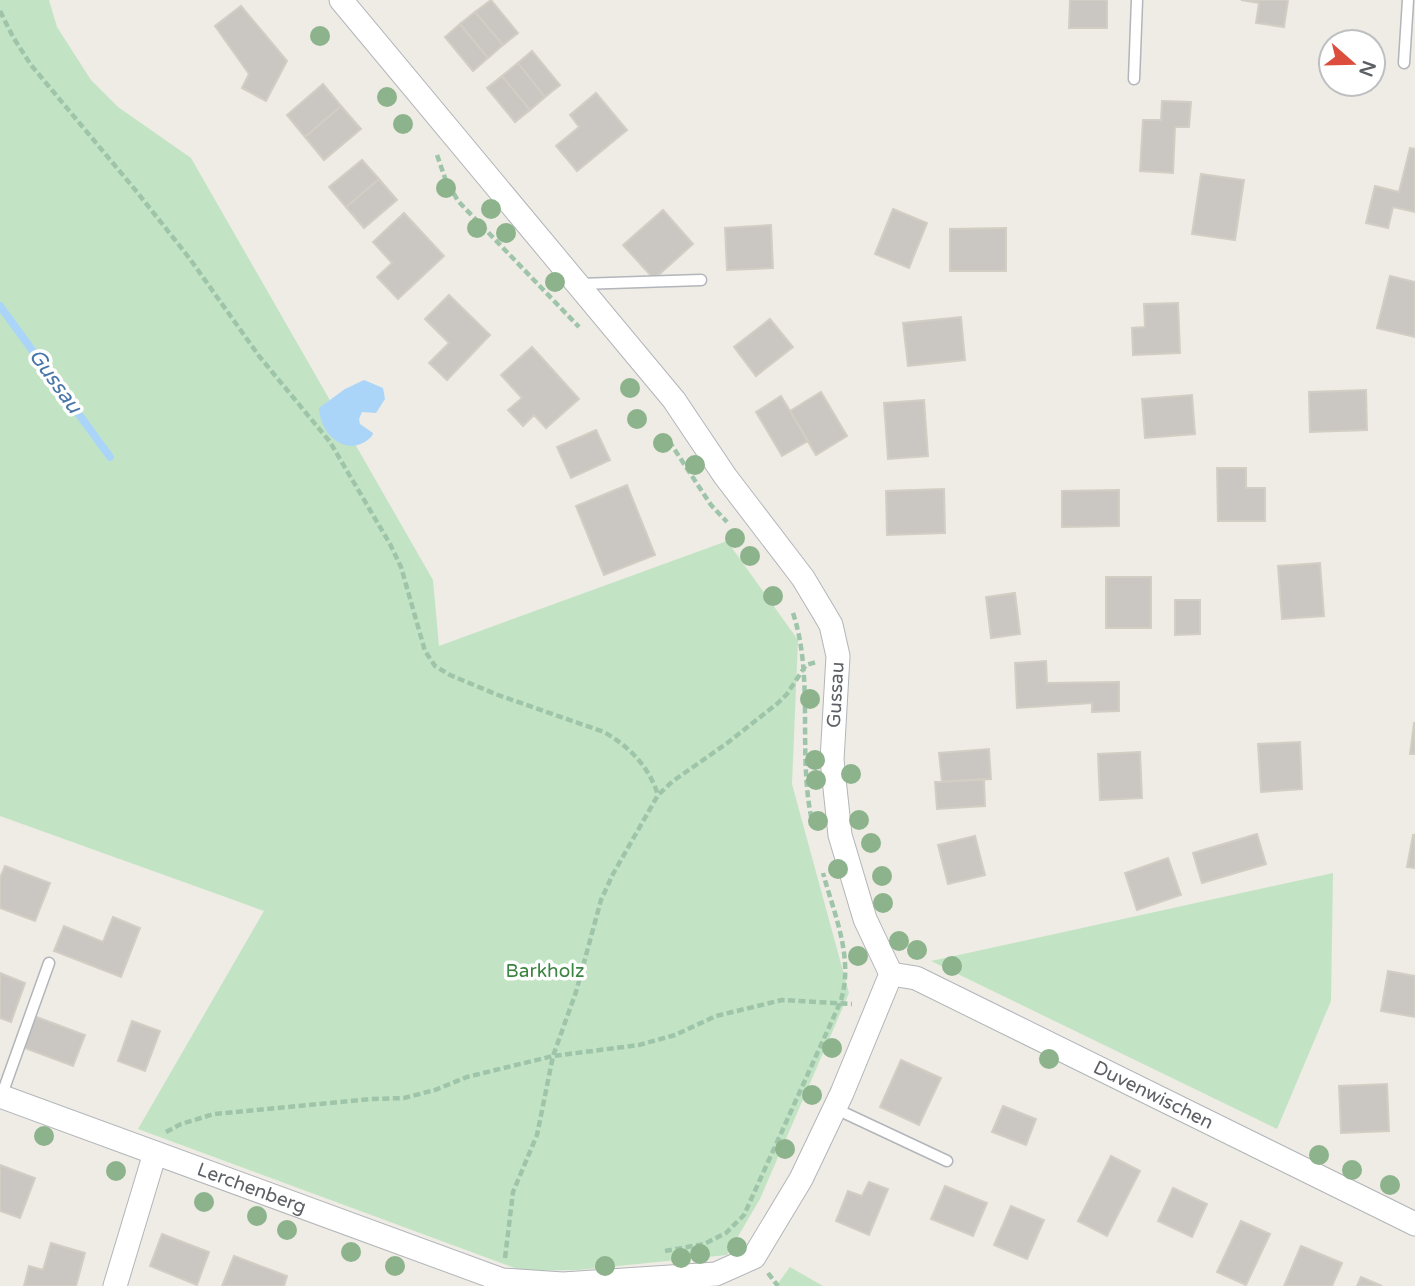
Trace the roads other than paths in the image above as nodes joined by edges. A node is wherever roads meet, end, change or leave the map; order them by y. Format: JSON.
{"nodes":[{"id":1,"x":341,"y":0,"type":"edge"},
{"id":2,"x":1137,"y":0,"type":"edge"},
{"id":3,"x":1408,"y":0,"type":"edge"},
{"id":4,"x":1404,"y":63,"type":"dead end"},
{"id":5,"x":1134,"y":79,"type":"dead end"},
{"id":6,"x":701,"y":280,"type":"dead end"},
{"id":7,"x":577,"y":284,"type":"junction"},
{"id":8,"x":49,"y":963,"type":"dead end"},
{"id":9,"x":891,"y":974,"type":"junction"},
{"id":10,"x":0,"y":1096,"type":"edge"},
{"id":11,"x":834,"y":1108,"type":"junction"},
{"id":12,"x":149,"y":1151,"type":"junction"},
{"id":13,"x":947,"y":1161,"type":"dead end"},
{"id":14,"x":1415,"y":1224,"type":"edge"},
{"id":15,"x":502,"y":1283,"type":"edge"},
{"id":16,"x":115,"y":1286,"type":"edge"}],
"edges":[{"from":1,"to":7,"type":"street","name":"Gussau"},
{"from":2,"to":5,"type":"lane"},
{"from":3,"to":4,"type":"lane"},
{"from":6,"to":7,"type":"lane"},
{"from":7,"to":9,"type":"street","name":"Gussau"},
{"from":8,"to":10,"type":"lane"},
{"from":9,"to":11,"type":"street"},
{"from":9,"to":14,"type":"street","name":"Duvenwischen"},
{"from":10,"to":12,"type":"street","name":"Lerchenberg"},
{"from":11,"to":13,"type":"lane"},
{"from":11,"to":15,"type":"street"},
{"from":12,"to":15,"type":"street","name":"Lerchenberg"},
{"from":12,"to":16,"type":"street"}]}
